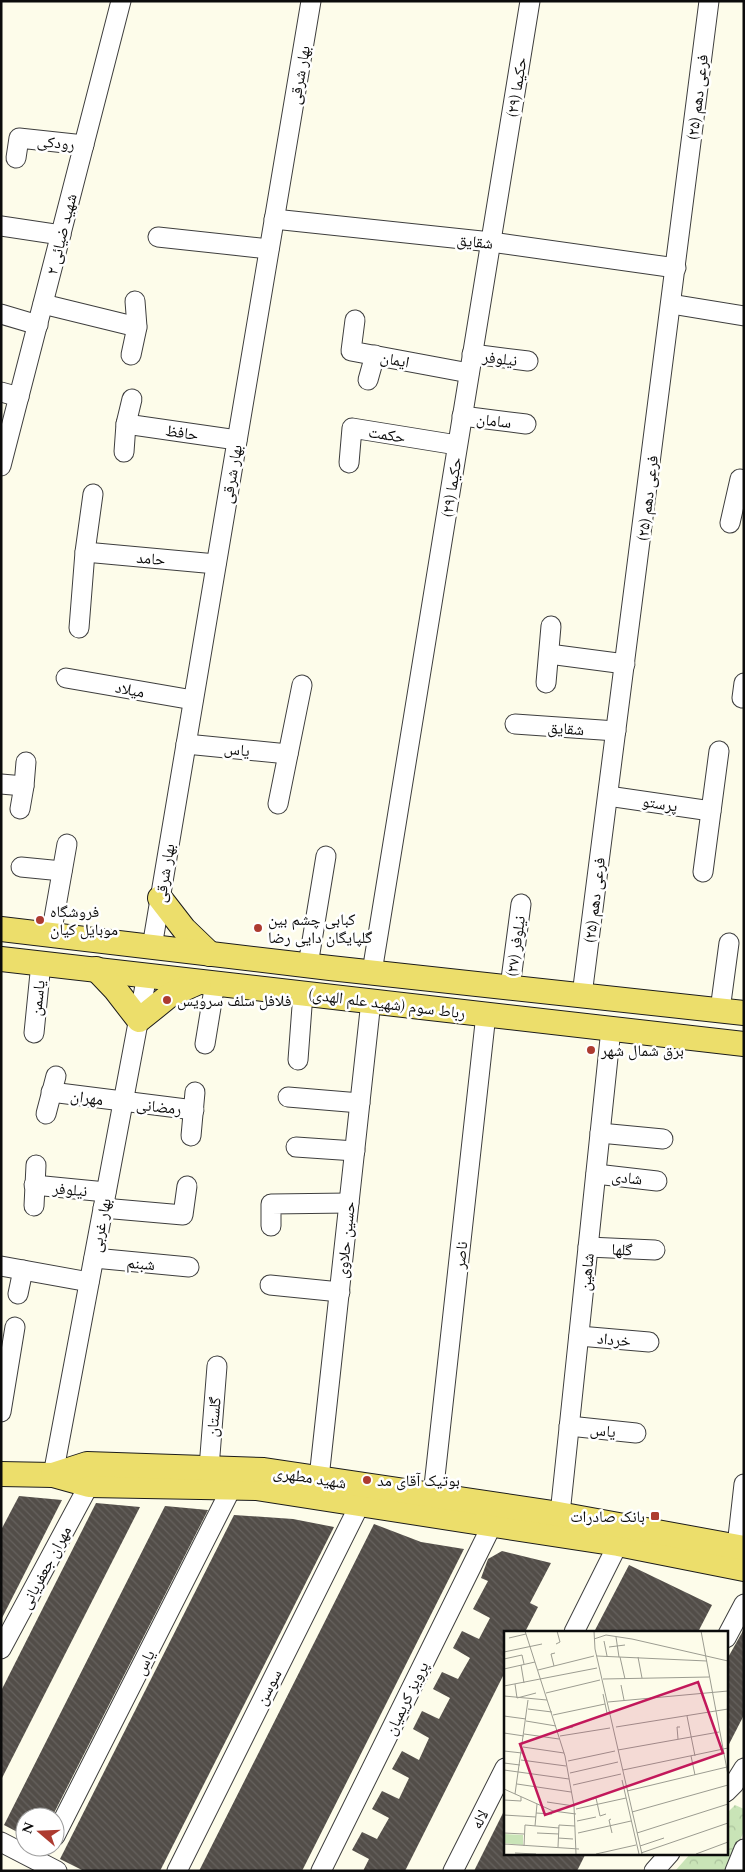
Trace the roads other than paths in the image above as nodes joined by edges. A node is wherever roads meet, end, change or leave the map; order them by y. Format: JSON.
{"nodes":[{"id":1,"x":121,"y":1,"type":"edge"},
{"id":2,"x":311,"y":1,"type":"edge"},
{"id":3,"x":530,"y":1,"type":"edge"},
{"id":4,"x":709,"y":1,"type":"edge"},
{"id":5,"x":84,"y":145,"type":"junction"},
{"id":6,"x":16,"y":158,"type":"dead end"},
{"id":7,"x":274,"y":219,"type":"junction"},
{"id":8,"x":1,"y":226,"type":"edge"},
{"id":9,"x":61,"y":235,"type":"junction"},
{"id":10,"x":158,"y":238,"type":"dead end"},
{"id":11,"x":490,"y":242,"type":"junction"},
{"id":12,"x":269,"y":249,"type":"junction"},
{"id":13,"x":676,"y":268,"type":"junction"},
{"id":14,"x":135,"y":301,"type":"dead end"},
{"id":15,"x":43,"y":304,"type":"junction"},
{"id":16,"x":671,"y":304,"type":"junction"},
{"id":17,"x":1,"y":314,"type":"edge"},
{"id":18,"x":744,"y":316,"type":"edge"},
{"id":19,"x":355,"y":320,"type":"dead end"},
{"id":20,"x":38,"y":324,"type":"junction"},
{"id":21,"x":137,"y":327,"type":"junction"},
{"id":22,"x":472,"y":354,"type":"junction"},
{"id":23,"x":130,"y":355,"type":"dead end"},
{"id":24,"x":375,"y":355,"type":"junction"},
{"id":25,"x":528,"y":361,"type":"dead end"},
{"id":26,"x":469,"y":373,"type":"junction"},
{"id":27,"x":368,"y":380,"type":"dead end"},
{"id":28,"x":10,"y":394,"type":"edge"},
{"id":29,"x":132,"y":399,"type":"dead end"},
{"id":30,"x":462,"y":416,"type":"junction"},
{"id":31,"x":126,"y":424,"type":"junction"},
{"id":32,"x":526,"y":424,"type":"dead end"},
{"id":33,"x":237,"y":440,"type":"junction"},
{"id":34,"x":457,"y":446,"type":"junction"},
{"id":35,"x":124,"y":452,"type":"dead end"},
{"id":36,"x":349,"y":463,"type":"dead end"},
{"id":37,"x":1,"y":466,"type":"edge"},
{"id":38,"x":740,"y":479,"type":"dead end"},
{"id":39,"x":93,"y":494,"type":"dead end"},
{"id":40,"x":740,"y":499,"type":"edge"},
{"id":41,"x":730,"y":523,"type":"dead end"},
{"id":42,"x":85,"y":552,"type":"junction"},
{"id":43,"x":216,"y":564,"type":"junction"},
{"id":44,"x":551,"y":626,"type":"dead end"},
{"id":45,"x":78,"y":628,"type":"dead end"},
{"id":46,"x":548,"y":654,"type":"junction"},
{"id":47,"x":625,"y":664,"type":"junction"},
{"id":48,"x":66,"y":678,"type":"dead end"},
{"id":49,"x":546,"y":683,"type":"dead end"},
{"id":50,"x":744,"y":683,"type":"edge"},
{"id":51,"x":302,"y":685,"type":"dead end"},
{"id":52,"x":744,"y":698,"type":"edge"},
{"id":53,"x":193,"y":700,"type":"junction"},
{"id":54,"x":515,"y":724,"type":"dead end"},
{"id":55,"x":616,"y":731,"type":"junction"},
{"id":56,"x":186,"y":744,"type":"junction"},
{"id":57,"x":720,"y":751,"type":"dead end"},
{"id":58,"x":288,"y":754,"type":"junction"},
{"id":59,"x":26,"y":762,"type":"dead end"},
{"id":60,"x":1,"y":784,"type":"edge"},
{"id":61,"x":24,"y":786,"type":"junction"},
{"id":62,"x":608,"y":796,"type":"junction"},
{"id":63,"x":278,"y":804,"type":"dead end"},
{"id":64,"x":20,"y":809,"type":"dead end"},
{"id":65,"x":711,"y":811,"type":"junction"},
{"id":66,"x":67,"y":844,"type":"dead end"},
{"id":67,"x":326,"y":856,"type":"dead end"},
{"id":68,"x":22,"y":867,"type":"dead end"},
{"id":69,"x":62,"y":871,"type":"junction"},
{"id":70,"x":703,"y":872,"type":"dead end"},
{"id":71,"x":160,"y":898,"type":"junction"},
{"id":72,"x":521,"y":904,"type":"dead end"},
{"id":73,"x":1,"y":929,"type":"edge"},
{"id":74,"x":51,"y":935,"type":"junction"},
{"id":75,"x":729,"y":942,"type":"dead end"},
{"id":76,"x":152,"y":947,"type":"junction"},
{"id":77,"x":210,"y":954,"type":"junction"},
{"id":78,"x":1,"y":959,"type":"edge"},
{"id":79,"x":41,"y":963,"type":"junction"},
{"id":80,"x":308,"y":965,"type":"junction"},
{"id":81,"x":96,"y":969,"type":"junction"},
{"id":82,"x":372,"y":972,"type":"junction"},
{"id":83,"x":147,"y":975,"type":"junction"},
{"id":84,"x":208,"y":982,"type":"junction"},
{"id":85,"x":510,"y":987,"type":"junction"},
{"id":86,"x":303,"y":993,"type":"junction"},
{"id":87,"x":582,"y":995,"type":"junction"},
{"id":88,"x":370,"y":1001,"type":"junction"},
{"id":89,"x":684,"y":1006,"type":"junction"},
{"id":90,"x":720,"y":1010,"type":"junction"},
{"id":91,"x":744,"y":1013,"type":"edge"},
{"id":92,"x":486,"y":1014,"type":"junction"},
{"id":93,"x":139,"y":1020,"type":"junction"},
{"id":94,"x":611,"y":1029,"type":"junction"},
{"id":95,"x":34,"y":1033,"type":"dead end"},
{"id":96,"x":678,"y":1036,"type":"junction"},
{"id":97,"x":205,"y":1044,"type":"dead end"},
{"id":98,"x":744,"y":1044,"type":"edge"},
{"id":99,"x":298,"y":1060,"type":"dead end"},
{"id":100,"x":288,"y":1097,"type":"dead end"},
{"id":101,"x":123,"y":1102,"type":"junction"},
{"id":102,"x":360,"y":1103,"type":"junction"},
{"id":103,"x":46,"y":1114,"type":"dead end"},
{"id":104,"x":600,"y":1133,"type":"junction"},
{"id":105,"x":191,"y":1136,"type":"dead end"},
{"id":106,"x":663,"y":1139,"type":"dead end"},
{"id":107,"x":296,"y":1147,"type":"dead end"},
{"id":108,"x":355,"y":1151,"type":"junction"},
{"id":109,"x":36,"y":1166,"type":"dead end"},
{"id":110,"x":596,"y":1174,"type":"junction"},
{"id":111,"x":657,"y":1181,"type":"dead end"},
{"id":112,"x":34,"y":1185,"type":"junction"},
{"id":113,"x":187,"y":1186,"type":"dead end"},
{"id":114,"x":105,"y":1200,"type":"junction"},
{"id":115,"x":349,"y":1203,"type":"junction"},
{"id":116,"x":34,"y":1206,"type":"dead end"},
{"id":117,"x":271,"y":1226,"type":"dead end"},
{"id":118,"x":588,"y":1247,"type":"junction"},
{"id":119,"x":655,"y":1250,"type":"dead end"},
{"id":120,"x":94,"y":1258,"type":"junction"},
{"id":121,"x":1,"y":1266,"type":"edge"},
{"id":122,"x":189,"y":1267,"type":"dead end"},
{"id":123,"x":23,"y":1270,"type":"junction"},
{"id":124,"x":90,"y":1282,"type":"junction"},
{"id":125,"x":270,"y":1285,"type":"dead end"},
{"id":126,"x":340,"y":1292,"type":"junction"},
{"id":127,"x":18,"y":1294,"type":"dead end"},
{"id":128,"x":15,"y":1327,"type":"dead end"},
{"id":129,"x":579,"y":1336,"type":"junction"},
{"id":130,"x":649,"y":1342,"type":"dead end"},
{"id":131,"x":217,"y":1366,"type":"dead end"},
{"id":132,"x":1,"y":1412,"type":"edge"},
{"id":133,"x":570,"y":1426,"type":"junction"},
{"id":134,"x":636,"y":1433,"type":"dead end"},
{"id":135,"x":209,"y":1468,"type":"junction"},
{"id":136,"x":1,"y":1474,"type":"edge"},
{"id":137,"x":54,"y":1475,"type":"junction"},
{"id":138,"x":320,"y":1478,"type":"junction"},
{"id":139,"x":744,"y":1484,"type":"edge"},
{"id":140,"x":88,"y":1485,"type":"junction"},
{"id":141,"x":232,"y":1487,"type":"junction"},
{"id":142,"x":434,"y":1495,"type":"junction"},
{"id":143,"x":360,"y":1504,"type":"junction"},
{"id":144,"x":560,"y":1514,"type":"junction"},
{"id":145,"x":492,"y":1525,"type":"junction"},
{"id":146,"x":618,"y":1544,"type":"junction"},
{"id":147,"x":740,"y":1547,"type":"edge"},
{"id":148,"x":744,"y":1569,"type":"edge"},
{"id":149,"x":744,"y":1604,"type":"edge"},
{"id":150,"x":574,"y":1631,"type":"edge"},
{"id":151,"x":728,"y":1634,"type":"edge"},
{"id":152,"x":1,"y":1649,"type":"edge"},
{"id":153,"x":744,"y":1768,"type":"edge"},
{"id":154,"x":504,"y":1770,"type":"edge"},
{"id":155,"x":735,"y":1788,"type":"edge"},
{"id":156,"x":65,"y":1816,"type":"edge"},
{"id":157,"x":1,"y":1842,"type":"edge"},
{"id":158,"x":744,"y":1849,"type":"edge"},
{"id":159,"x":669,"y":1854,"type":"edge"},
{"id":160,"x":49,"y":1860,"type":"edge"},
{"id":161,"x":177,"y":1871,"type":"edge"},
{"id":162,"x":321,"y":1871,"type":"edge"},
{"id":163,"x":453,"y":1871,"type":"edge"},
{"id":164,"x":654,"y":1871,"type":"edge"},
{"id":165,"x":735,"y":1871,"type":"edge"}],
"edges":[{"from":1,"to":5,"type":"street","name":"شهید ضیائی ۲"},
{"from":2,"to":7,"type":"street","name":"بهار شرقی"},
{"from":3,"to":11,"type":"street","name":"حکیما (۲۹)"},
{"from":4,"to":13,"type":"street","name":"فرعی دهم (۲۵)"},
{"from":5,"to":6,"type":"street","name":"رودکی"},
{"from":5,"to":9,"type":"street","name":"شهید ضیائی ۲"},
{"from":7,"to":11,"type":"street","name":"شقایق"},
{"from":7,"to":12,"type":"street","name":"بهار شرقی"},
{"from":8,"to":9,"type":"street"},
{"from":9,"to":15,"type":"street","name":"شهید ضیائی ۲"},
{"from":10,"to":12,"type":"street"},
{"from":11,"to":13,"type":"street","name":"شقایق"},
{"from":11,"to":22,"type":"street","name":"حکیما (۲۹)"},
{"from":12,"to":33,"type":"street","name":"بهار شرقی"},
{"from":13,"to":16,"type":"street","name":"فرعی دهم (۲۵)"},
{"from":14,"to":21,"type":"street"},
{"from":15,"to":20,"type":"street","name":"شهید ضیائی ۲"},
{"from":15,"to":21,"type":"street"},
{"from":16,"to":18,"type":"street"},
{"from":16,"to":47,"type":"street","name":"فرعی دهم (۲۵)"},
{"from":17,"to":20,"type":"street"},
{"from":19,"to":24,"type":"street","name":"ایمان"},
{"from":20,"to":28,"type":"street","name":"شهید ضیائی ۲"},
{"from":21,"to":23,"type":"street"},
{"from":22,"to":25,"type":"street","name":"نیلوفر"},
{"from":22,"to":26,"type":"street","name":"حکیما (۲۹)"},
{"from":24,"to":26,"type":"street","name":"ایمان"},
{"from":24,"to":27,"type":"street"},
{"from":26,"to":30,"type":"street","name":"حکیما (۲۹)"},
{"from":28,"to":37,"type":"street","name":"شهید ضیائی ۲"},
{"from":29,"to":31,"type":"street"},
{"from":30,"to":32,"type":"street","name":"سامان"},
{"from":30,"to":34,"type":"street","name":"حکیما (۲۹)"},
{"from":31,"to":33,"type":"street","name":"حافظ"},
{"from":31,"to":35,"type":"street"},
{"from":33,"to":43,"type":"street","name":"بهار شرقی"},
{"from":34,"to":36,"type":"street","name":"حکمت"},
{"from":34,"to":82,"type":"street","name":"حکیما (۲۹)"},
{"from":38,"to":40,"type":"street"},
{"from":39,"to":42,"type":"street"},
{"from":40,"to":41,"type":"street"},
{"from":42,"to":43,"type":"street","name":"حامد"},
{"from":42,"to":45,"type":"street"},
{"from":43,"to":53,"type":"street","name":"بهار شرقی"},
{"from":44,"to":46,"type":"street"},
{"from":46,"to":47,"type":"street"},
{"from":46,"to":49,"type":"street"},
{"from":47,"to":55,"type":"street","name":"فرعی دهم (۲۵)"},
{"from":48,"to":53,"type":"street","name":"میلاد"},
{"from":50,"to":52,"type":"street"},
{"from":51,"to":58,"type":"street"},
{"from":53,"to":56,"type":"street","name":"بهار شرقی"},
{"from":54,"to":55,"type":"street","name":"شقایق"},
{"from":55,"to":62,"type":"street","name":"فرعی دهم (۲۵)"},
{"from":56,"to":58,"type":"street","name":"یاس"},
{"from":56,"to":71,"type":"street","name":"بهار شرقی"},
{"from":57,"to":65,"type":"street"},
{"from":58,"to":63,"type":"street"},
{"from":59,"to":61,"type":"street"},
{"from":60,"to":61,"type":"street"},
{"from":61,"to":64,"type":"street"},
{"from":62,"to":65,"type":"street","name":"پرستو"},
{"from":62,"to":87,"type":"street","name":"فرعی دهم (۲۵)"},
{"from":65,"to":70,"type":"street"},
{"from":66,"to":69,"type":"street"},
{"from":67,"to":80,"type":"street"},
{"from":68,"to":69,"type":"street"},
{"from":69,"to":74,"type":"street"},
{"from":71,"to":76,"type":"street","name":"بهار شرقی"},
{"from":71,"to":77,"type":"main road"},
{"from":72,"to":85,"type":"street","name":"نیلوفر (۲۷)"},
{"from":73,"to":74,"type":"main road","name":"رباط سوم (شهید علم الهدی)"},
{"from":74,"to":76,"type":"main road","name":"رباط سوم (شهید علم الهدی)"},
{"from":75,"to":90,"type":"street"},
{"from":76,"to":77,"type":"main road","name":"رباط سوم (شهید علم الهدی)"},
{"from":76,"to":83,"type":"main road"},
{"from":77,"to":80,"type":"main road","name":"رباط سوم (شهید علم الهدی)"},
{"from":78,"to":79,"type":"main road","name":"رباط سوم (شهید علم الهدی)"},
{"from":79,"to":81,"type":"main road","name":"رباط سوم (شهید علم الهدی)"},
{"from":79,"to":95,"type":"street","name":"یاسمن"},
{"from":80,"to":82,"type":"main road","name":"رباط سوم (شهید علم الهدی)"},
{"from":81,"to":83,"type":"main road","name":"رباط سوم (شهید علم الهدی)"},
{"from":81,"to":93,"type":"main road"},
{"from":82,"to":85,"type":"main road","name":"رباط سوم (شهید علم الهدی)"},
{"from":83,"to":84,"type":"main road","name":"رباط سوم (شهید علم الهدی)"},
{"from":83,"to":93,"type":"street","name":"بهار غربی"},
{"from":84,"to":86,"type":"main road","name":"رباط سوم (شهید علم الهدی)"},
{"from":84,"to":93,"type":"main road"},
{"from":84,"to":97,"type":"street"},
{"from":85,"to":87,"type":"main road","name":"رباط سوم (شهید علم الهدی)"},
{"from":86,"to":88,"type":"main road","name":"رباط سوم (شهید علم الهدی)"},
{"from":86,"to":99,"type":"street"},
{"from":87,"to":89,"type":"main road","name":"رباط سوم (شهید علم الهدی)"},
{"from":88,"to":92,"type":"main road","name":"رباط سوم (شهید علم الهدی)"},
{"from":88,"to":102,"type":"street","name":"حسین حلاوی"},
{"from":89,"to":90,"type":"main road","name":"رباط سوم (شهید علم الهدی)"},
{"from":89,"to":96,"type":"main road"},
{"from":90,"to":91,"type":"main road","name":"رباط سوم (شهید علم الهدی)"},
{"from":92,"to":94,"type":"main road","name":"رباط سوم (شهید علم الهدی)"},
{"from":92,"to":142,"type":"street","name":"ناصر"},
{"from":93,"to":101,"type":"street","name":"بهار غربی"},
{"from":94,"to":96,"type":"main road","name":"رباط سوم (شهید علم الهدی)"},
{"from":94,"to":104,"type":"street","name":"شاهین"},
{"from":96,"to":98,"type":"main road","name":"رباط سوم (شهید علم الهدی)"},
{"from":100,"to":102,"type":"street"},
{"from":101,"to":103,"type":"street","name":"مهران"},
{"from":101,"to":105,"type":"street","name":"رمضانی"},
{"from":101,"to":114,"type":"street","name":"بهار غربی"},
{"from":102,"to":108,"type":"street","name":"حسین حلاوی"},
{"from":104,"to":106,"type":"street"},
{"from":104,"to":110,"type":"street","name":"شاهین"},
{"from":107,"to":108,"type":"street"},
{"from":108,"to":115,"type":"street","name":"حسین حلاوی"},
{"from":109,"to":112,"type":"street"},
{"from":110,"to":111,"type":"street","name":"شادی"},
{"from":110,"to":118,"type":"street","name":"شاهین"},
{"from":112,"to":114,"type":"street","name":"نیلوفر"},
{"from":112,"to":116,"type":"street"},
{"from":113,"to":114,"type":"street","name":"نیلوفر"},
{"from":114,"to":120,"type":"street","name":"بهار غربی"},
{"from":115,"to":117,"type":"street"},
{"from":115,"to":126,"type":"street","name":"حسین حلاوی"},
{"from":118,"to":119,"type":"street","name":"گلها"},
{"from":118,"to":129,"type":"street","name":"شاهین"},
{"from":120,"to":122,"type":"street","name":"شبنم"},
{"from":120,"to":124,"type":"street","name":"بهار غربی"},
{"from":121,"to":123,"type":"street"},
{"from":123,"to":124,"type":"street"},
{"from":123,"to":127,"type":"street"},
{"from":124,"to":137,"type":"street","name":"بهار غربی"},
{"from":125,"to":126,"type":"street"},
{"from":126,"to":138,"type":"street","name":"حسین حلاوی"},
{"from":128,"to":132,"type":"street"},
{"from":129,"to":130,"type":"street","name":"خرداد"},
{"from":129,"to":133,"type":"street","name":"شاهین"},
{"from":131,"to":135,"type":"street","name":"گلستان"},
{"from":133,"to":134,"type":"street","name":"یاس"},
{"from":133,"to":144,"type":"street","name":"شاهین"},
{"from":135,"to":137,"type":"main road","name":"شهید مطهری"},
{"from":135,"to":138,"type":"main road","name":"شهید مطهری"},
{"from":136,"to":137,"type":"main road","name":"شهید مطهری"},
{"from":137,"to":140,"type":"main road","name":"شهید مطهری"},
{"from":138,"to":142,"type":"main road","name":"شهید مطهری"},
{"from":139,"to":147,"type":"street"},
{"from":140,"to":141,"type":"main road","name":"شهید مطهری"},
{"from":140,"to":152,"type":"street","name":"مهران جعفریانی"},
{"from":141,"to":143,"type":"main road","name":"شهید مطهری"},
{"from":141,"to":156,"type":"street","name":"یاس"},
{"from":142,"to":144,"type":"main road","name":"شهید مطهری"},
{"from":143,"to":145,"type":"main road","name":"شهید مطهری"},
{"from":143,"to":161,"type":"street","name":"سوسن"},
{"from":144,"to":147,"type":"main road","name":"شهید مطهری"},
{"from":145,"to":146,"type":"main road","name":"شهید مطهری"},
{"from":145,"to":162,"type":"street","name":"پرویز کریمیان"},
{"from":146,"to":148,"type":"main road","name":"شهید مطهری"},
{"from":146,"to":150,"type":"street"},
{"from":149,"to":151,"type":"street"},
{"from":153,"to":155,"type":"street"},
{"from":154,"to":163,"type":"street","name":"لاله"},
{"from":157,"to":160,"type":"street"},
{"from":158,"to":165,"type":"street"},
{"from":159,"to":164,"type":"street"}]}
